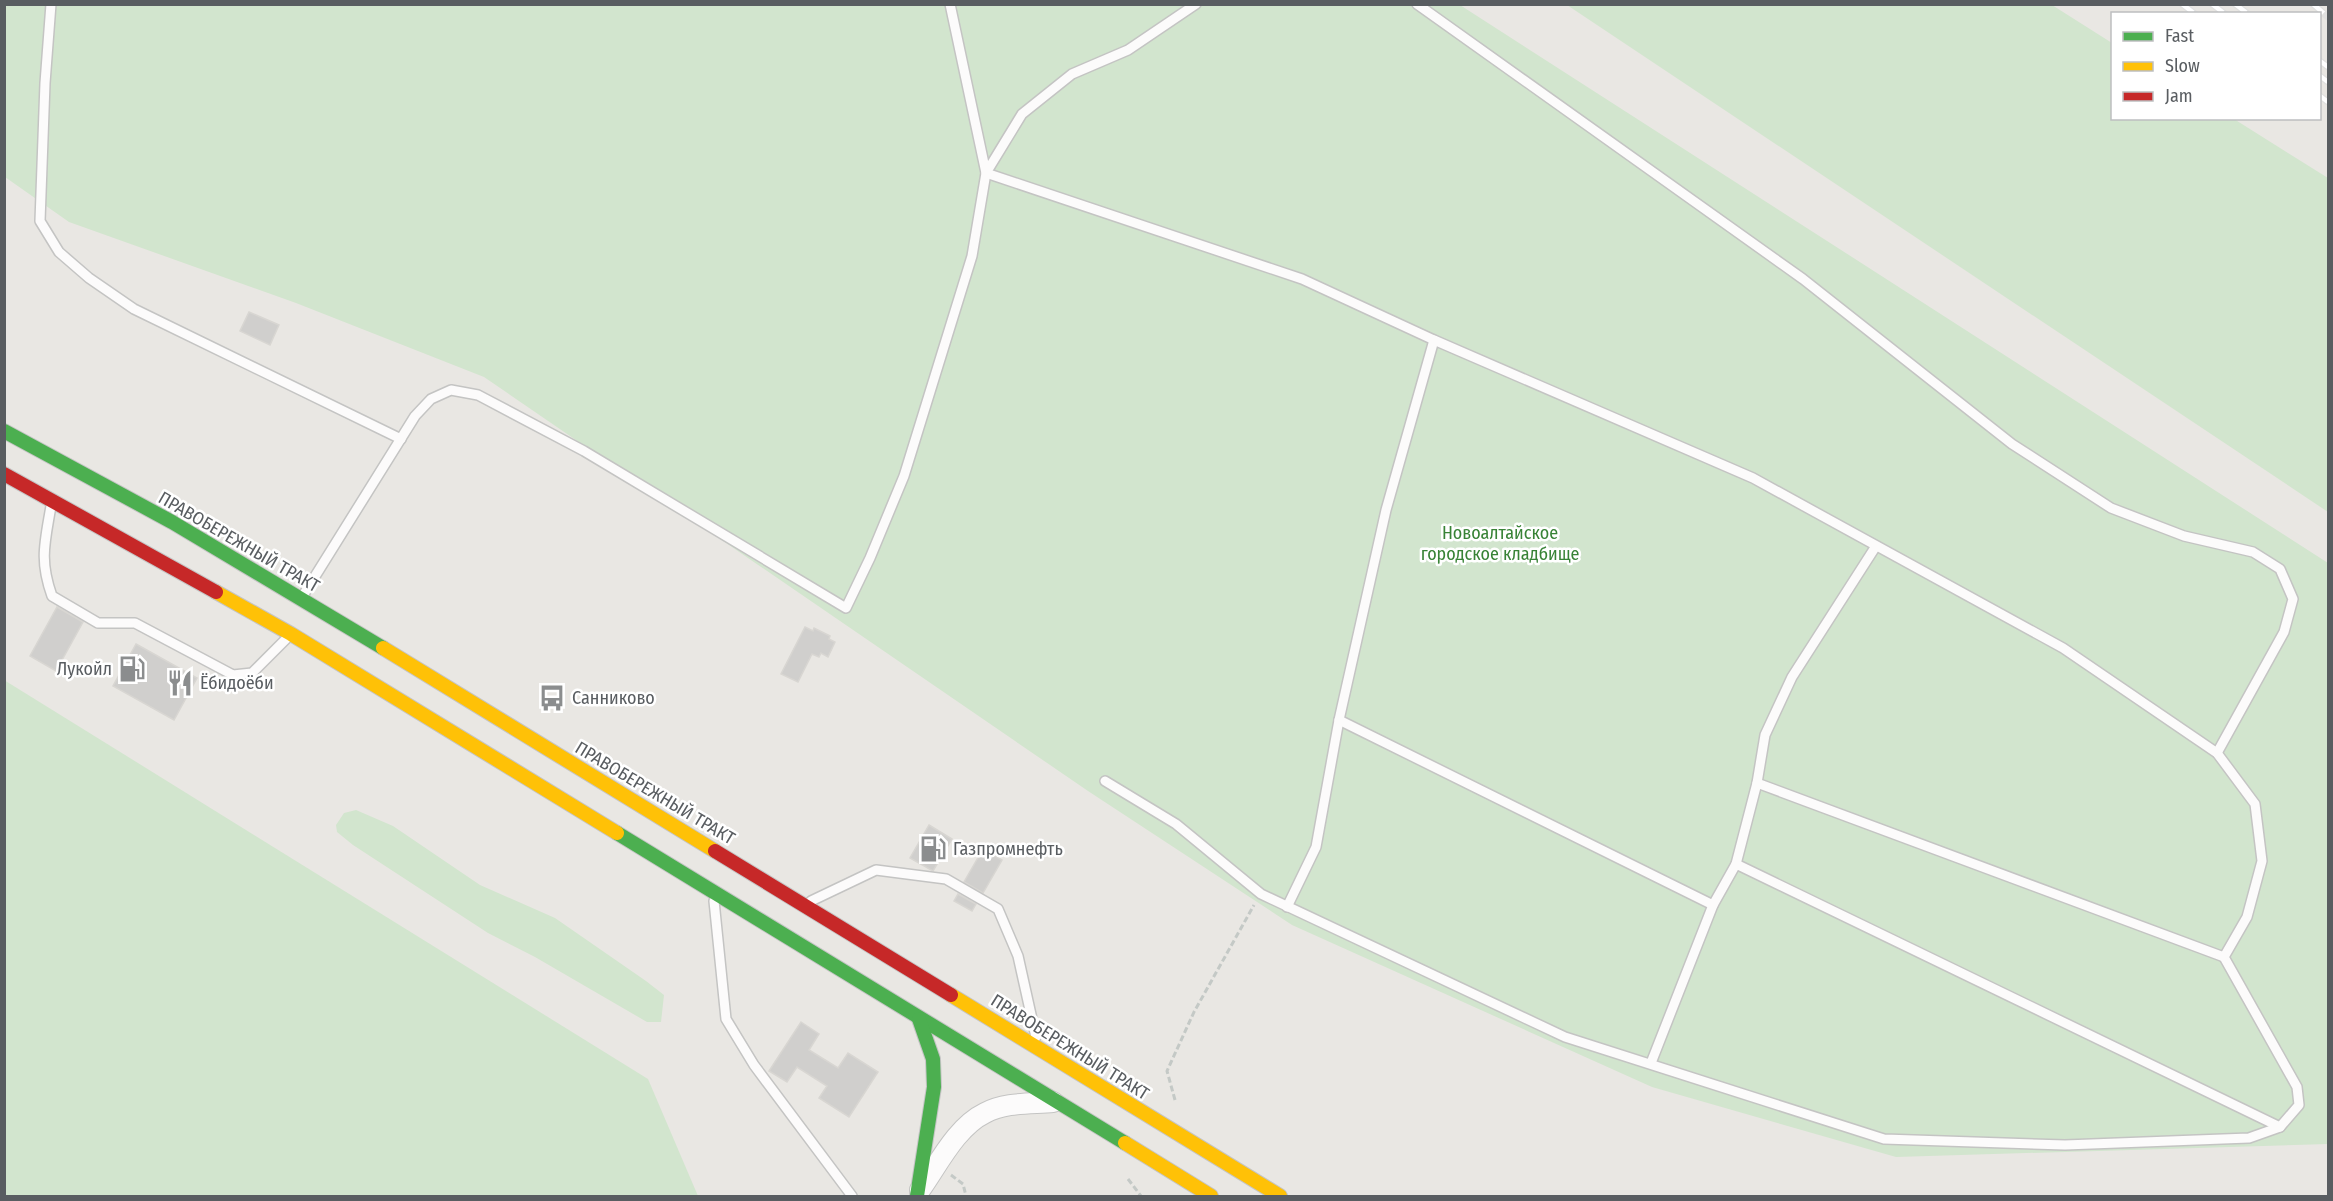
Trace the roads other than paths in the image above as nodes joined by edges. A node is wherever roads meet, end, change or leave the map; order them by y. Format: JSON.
{"nodes":[{"id":1,"x":51,"y":4,"type":"edge"},
{"id":2,"x":950,"y":4,"type":"edge"},
{"id":3,"x":1196,"y":4,"type":"edge"},
{"id":4,"x":1418,"y":4,"type":"edge"},
{"id":5,"x":986,"y":173,"type":"junction"},
{"id":6,"x":1434,"y":340,"type":"junction"},
{"id":7,"x":4,"y":419,"type":"edge"},
{"id":8,"x":4,"y":431,"type":"edge"},
{"id":9,"x":401,"y":439,"type":"junction"},
{"id":10,"x":4,"y":474,"type":"edge"},
{"id":11,"x":52,"y":501,"type":"junction"},
{"id":12,"x":172,"y":522,"type":"junction"},
{"id":13,"x":1876,"y":546,"type":"junction"},
{"id":14,"x":301,"y":598,"type":"junction"},
{"id":15,"x":291,"y":634,"type":"junction"},
{"id":16,"x":1339,"y":720,"type":"junction"},
{"id":17,"x":2217,"y":753,"type":"junction"},
{"id":18,"x":1105,"y":781,"type":"dead end"},
{"id":19,"x":1757,"y":783,"type":"junction"},
{"id":20,"x":1736,"y":864,"type":"junction"},
{"id":21,"x":713,"y":892,"type":"junction"},
{"id":22,"x":803,"y":905,"type":"junction"},
{"id":23,"x":1713,"y":905,"type":"junction"},
{"id":24,"x":1287,"y":907,"type":"junction"},
{"id":25,"x":2224,"y":957,"type":"junction"},
{"id":26,"x":919,"y":1019,"type":"junction"},
{"id":27,"x":1038,"y":1047,"type":"junction"},
{"id":28,"x":1651,"y":1063,"type":"junction"},
{"id":29,"x":1055,"y":1102,"type":"junction"},
{"id":30,"x":2280,"y":1127,"type":"junction"},
{"id":31,"x":917,"y":1196,"type":"edge"},
{"id":32,"x":852,"y":1197,"type":"edge"},
{"id":33,"x":1211,"y":1197,"type":"edge"},
{"id":34,"x":1280,"y":1197,"type":"edge"}],
"edges":[{"from":1,"to":9,"type":"lane"},
{"from":2,"to":5,"type":"lane"},
{"from":3,"to":5,"type":"lane"},
{"from":4,"to":17,"type":"lane"},
{"from":5,"to":6,"type":"lane"},
{"from":5,"to":9,"type":"lane"},
{"from":6,"to":13,"type":"lane"},
{"from":6,"to":16,"type":"lane"},
{"from":7,"to":12,"type":"main road"},
{"from":8,"to":12,"type":"main road","name":"ПРАВОБЕРЕЖНЫЙ ТРАКТ"},
{"from":9,"to":14,"type":"lane"},
{"from":10,"to":11,"type":"main road"},
{"from":11,"to":15,"type":"main road"},
{"from":11,"to":15,"type":"lane"},
{"from":12,"to":14,"type":"main road","name":"ПРАВОБЕРЕЖНЫЙ ТРАКТ"},
{"from":13,"to":17,"type":"lane"},
{"from":13,"to":19,"type":"lane"},
{"from":14,"to":22,"type":"main road","name":"ПРАВОБЕРЕЖНЫЙ ТРАКТ"},
{"from":15,"to":21,"type":"main road"},
{"from":16,"to":23,"type":"lane"},
{"from":16,"to":24,"type":"lane"},
{"from":17,"to":25,"type":"lane"},
{"from":18,"to":24,"type":"lane"},
{"from":19,"to":20,"type":"lane"},
{"from":19,"to":25,"type":"lane"},
{"from":20,"to":23,"type":"lane"},
{"from":20,"to":30,"type":"lane"},
{"from":21,"to":26,"type":"main road"},
{"from":21,"to":32,"type":"lane"},
{"from":22,"to":27,"type":"main road","name":"ПРАВОБЕРЕЖНЫЙ ТРАКТ"},
{"from":22,"to":27,"type":"lane"},
{"from":23,"to":28,"type":"lane"},
{"from":24,"to":28,"type":"lane"},
{"from":25,"to":30,"type":"lane"},
{"from":26,"to":29,"type":"main road"},
{"from":26,"to":31,"type":"main road"},
{"from":27,"to":34,"type":"main road","name":"ПРАВОБЕРЕЖНЫЙ ТРАКТ"},
{"from":28,"to":30,"type":"lane"},
{"from":29,"to":31,"type":"street"},
{"from":29,"to":33,"type":"main road"}]}
